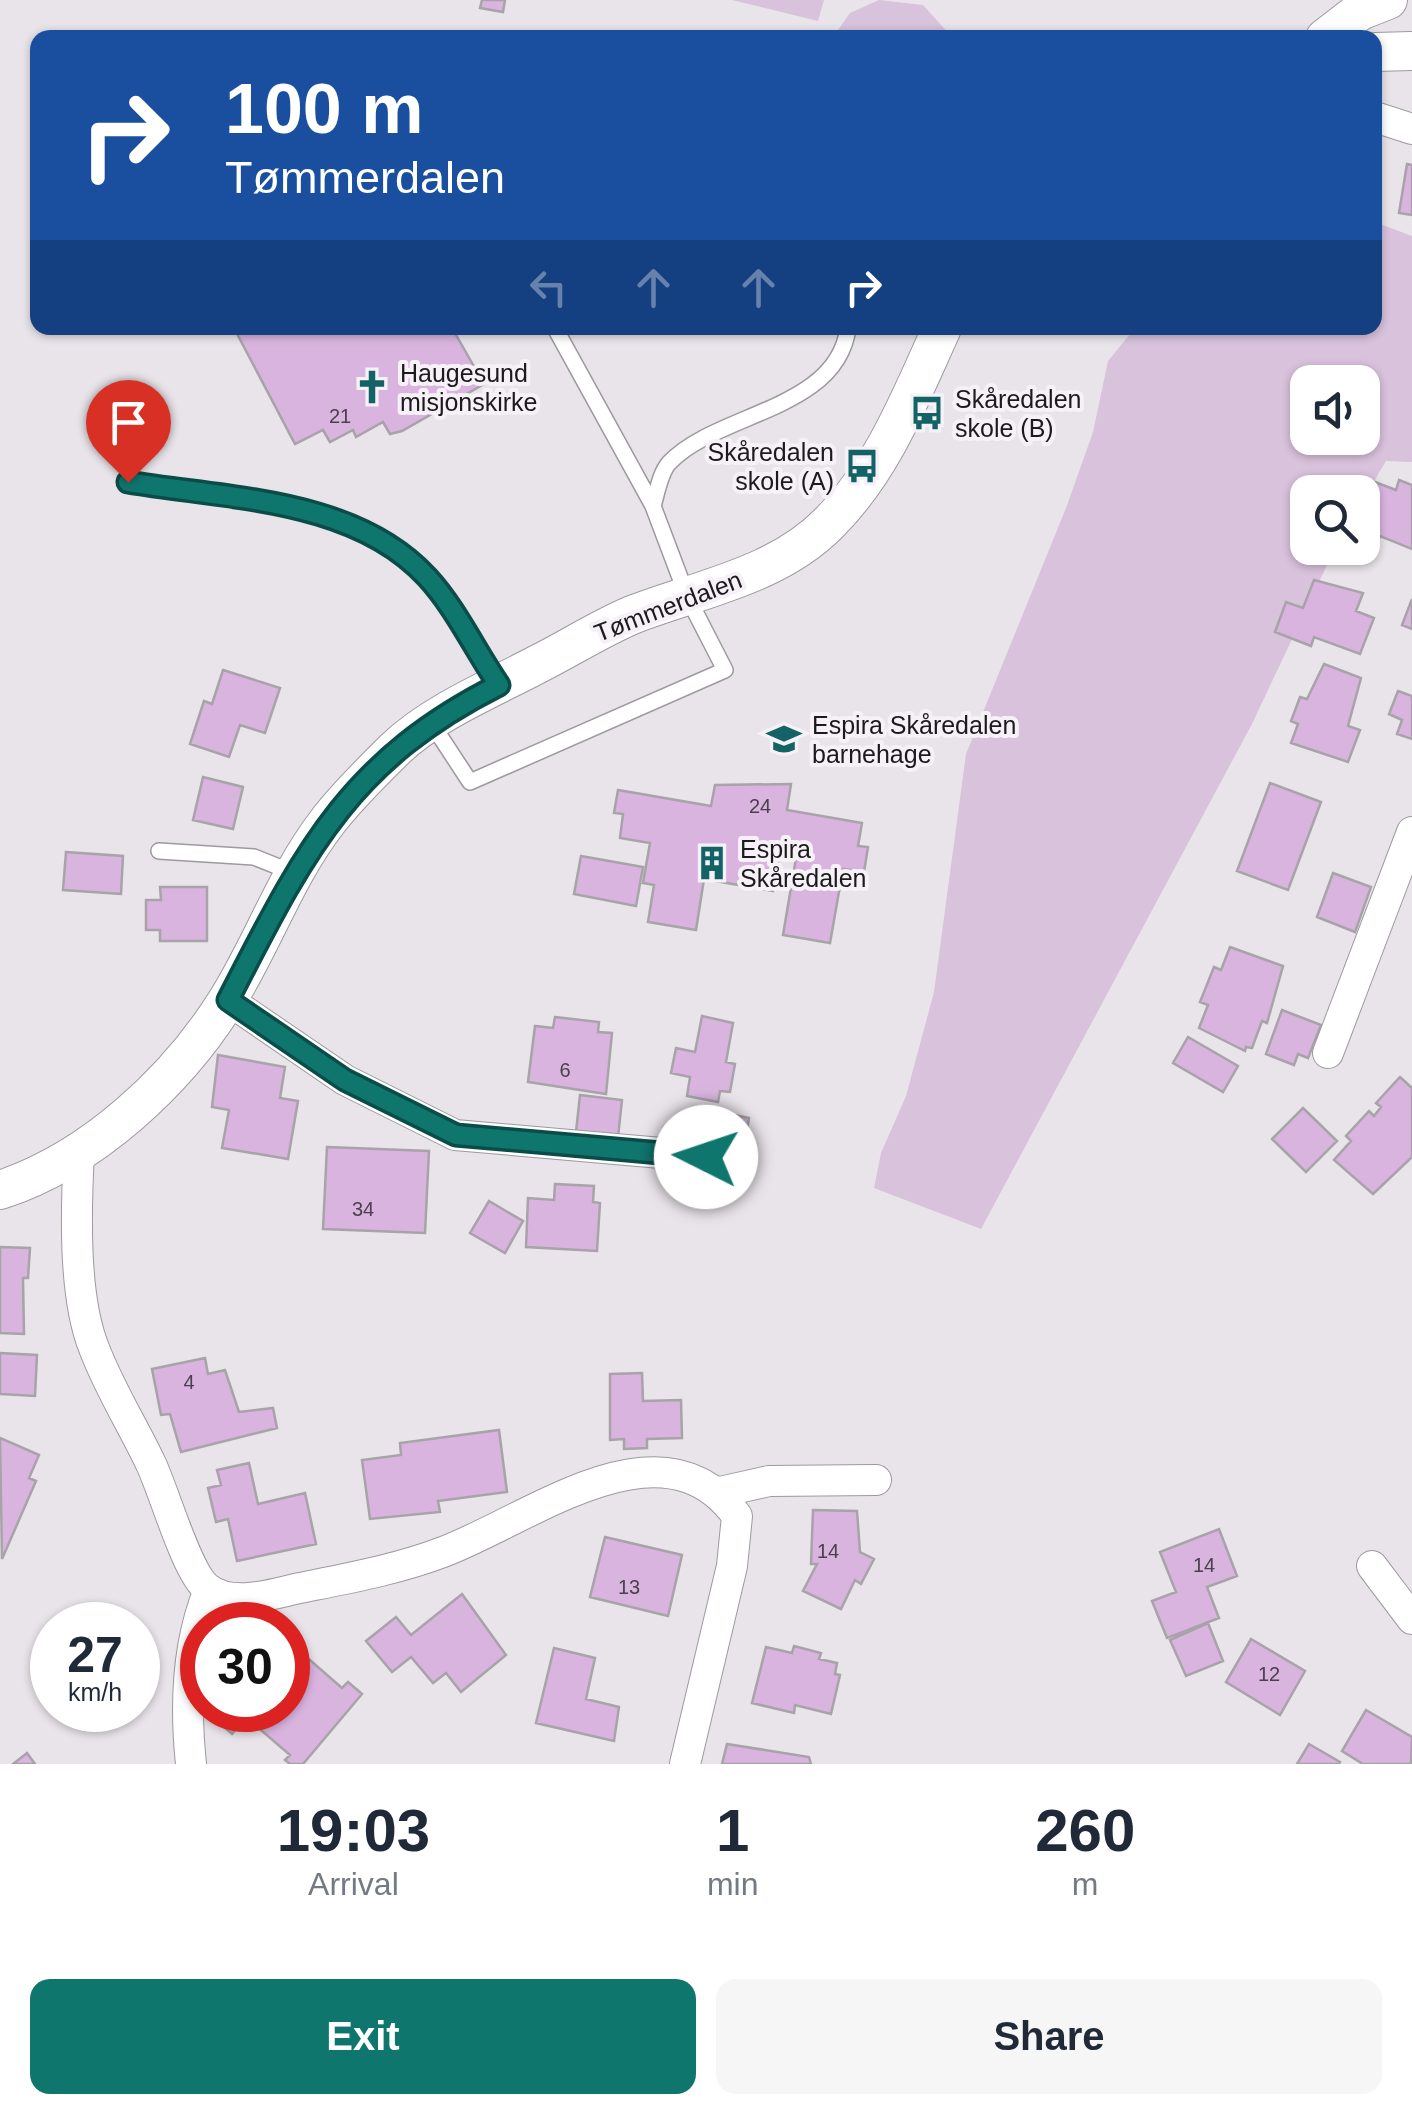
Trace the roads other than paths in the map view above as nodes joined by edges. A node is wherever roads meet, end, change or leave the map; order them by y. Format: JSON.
{"nodes":[{"id":1,"x":1388,"y":0,"type":"edge"},
{"id":2,"x":1335,"y":30,"type":"edge"},
{"id":3,"x":1412,"y":51,"type":"edge"},
{"id":4,"x":1382,"y":52,"type":"edge"},
{"id":5,"x":1382,"y":120,"type":"edge"},
{"id":6,"x":1412,"y":129,"type":"edge"},
{"id":7,"x":559,"y":335,"type":"edge"},
{"id":8,"x":846,"y":335,"type":"edge"},
{"id":9,"x":939,"y":335,"type":"edge"},
{"id":10,"x":128,"y":482,"type":"dead end"},
{"id":11,"x":653,"y":506,"type":"junction"},
{"id":12,"x":686,"y":596,"type":"junction"},
{"id":13,"x":499,"y":685,"type":"junction"},
{"id":14,"x":432,"y":724,"type":"junction"},
{"id":15,"x":1412,"y":832,"type":"edge"},
{"id":16,"x":159,"y":852,"type":"dead end"},
{"id":17,"x":294,"y":873,"type":"junction"},
{"id":18,"x":228,"y":1000,"type":"junction"},
{"id":19,"x":1328,"y":1053,"type":"dead end"},
{"id":20,"x":79,"y":1152,"type":"junction"},
{"id":21,"x":706,"y":1157,"type":"dead end"},
{"id":22,"x":0,"y":1190,"type":"edge"},
{"id":23,"x":876,"y":1480,"type":"dead end"},
{"id":24,"x":720,"y":1492,"type":"junction"},
{"id":25,"x":1372,"y":1566,"type":"dead end"},
{"id":26,"x":208,"y":1590,"type":"junction"},
{"id":27,"x":1412,"y":1619,"type":"edge"},
{"id":28,"x":191,"y":1764,"type":"edge"},
{"id":29,"x":685,"y":1764,"type":"edge"}],
"edges":[{"from":1,"to":2,"type":"street"},
{"from":3,"to":4,"type":"street"},
{"from":5,"to":6,"type":"street"},
{"from":7,"to":11,"type":"lane"},
{"from":8,"to":11,"type":"lane"},
{"from":9,"to":12,"type":"street","name":"Tømmerdalen"},
{"from":10,"to":13,"type":"lane"},
{"from":11,"to":12,"type":"lane"},
{"from":12,"to":13,"type":"street","name":"Tømmerdalen"},
{"from":12,"to":14,"type":"lane"},
{"from":13,"to":14,"type":"street","name":"Tømmerdalen"},
{"from":14,"to":17,"type":"street","name":"Tømmerdalen"},
{"from":15,"to":19,"type":"street"},
{"from":16,"to":17,"type":"lane"},
{"from":17,"to":18,"type":"street","name":"Tømmerdalen"},
{"from":18,"to":20,"type":"street","name":"Tømmerdalen"},
{"from":18,"to":21,"type":"street"},
{"from":20,"to":22,"type":"street","name":"Tømmerdalen"},
{"from":20,"to":26,"type":"street"},
{"from":23,"to":24,"type":"street"},
{"from":24,"to":26,"type":"street"},
{"from":24,"to":29,"type":"street"},
{"from":25,"to":27,"type":"street"},
{"from":26,"to":28,"type":"street"}]}
